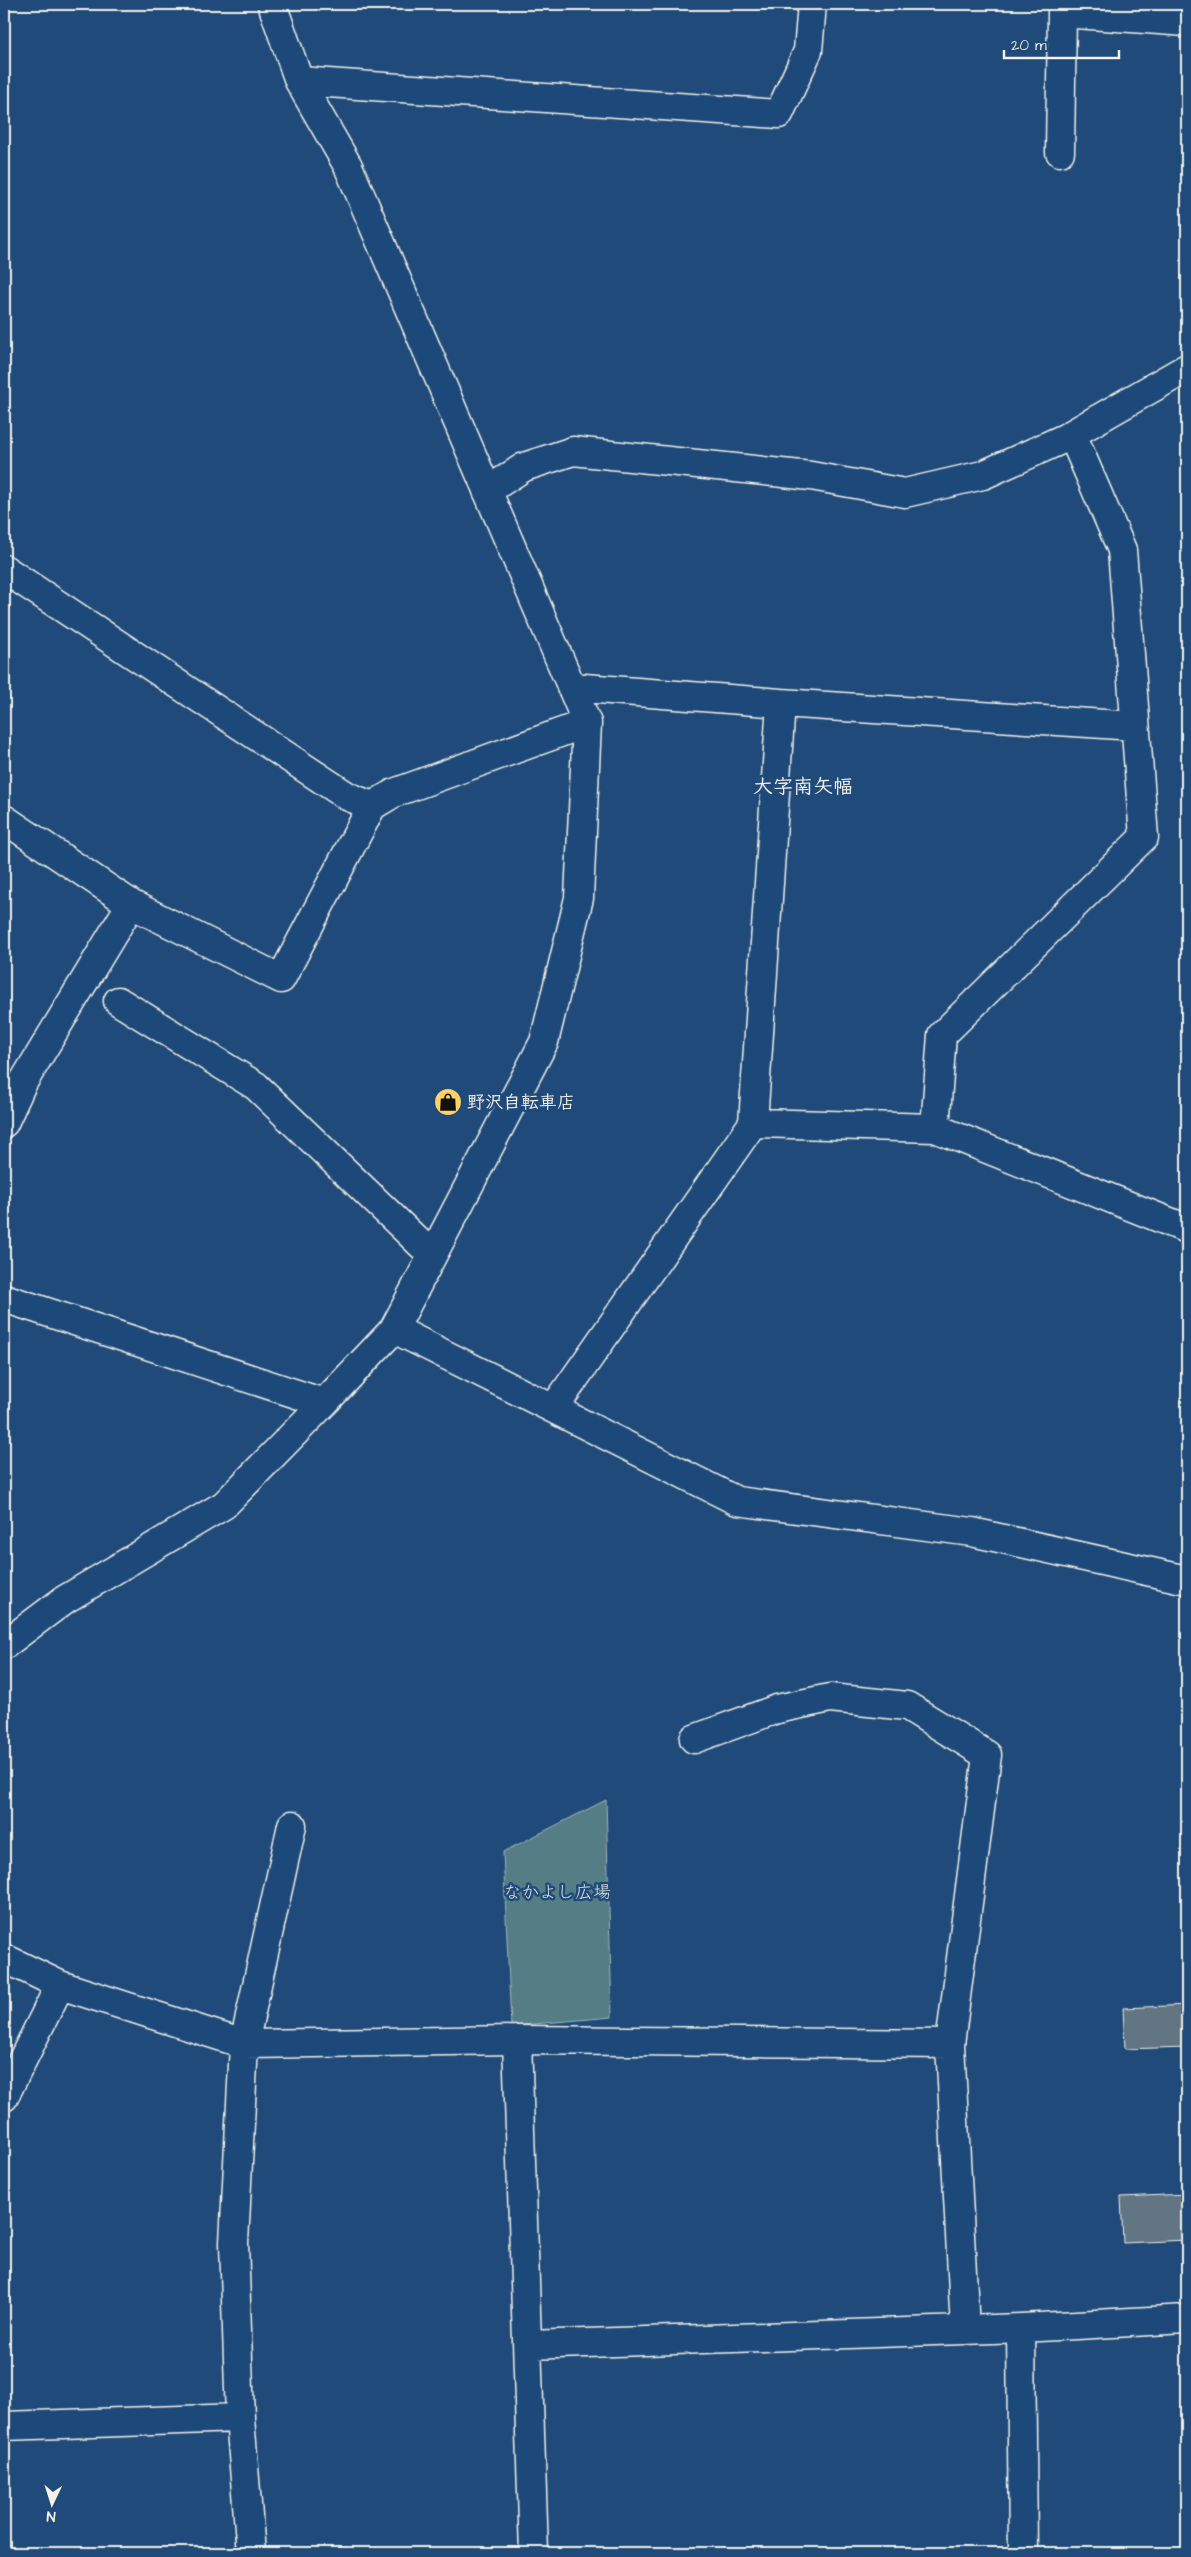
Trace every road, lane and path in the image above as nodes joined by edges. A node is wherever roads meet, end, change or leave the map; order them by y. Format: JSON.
{"nodes":[{"id":1,"x":272,"y":4,"type":"edge"},
{"id":2,"x":812,"y":4,"type":"edge"},
{"id":3,"x":1062,"y":8,"type":"edge"},
{"id":4,"x":1187,"y":22,"type":"edge"},
{"id":5,"x":299,"y":80,"type":"junction"},
{"id":6,"x":1060,"y":152,"type":"dead end"},
{"id":7,"x":1187,"y":368,"type":"edge"},
{"id":8,"x":1072,"y":434,"type":"junction"},
{"id":9,"x":487,"y":491,"type":"junction"},
{"id":10,"x":4,"y":568,"type":"edge"},
{"id":11,"x":571,"y":687,"type":"junction"},
{"id":12,"x":781,"y":703,"type":"junction"},
{"id":13,"x":587,"y":723,"type":"junction"},
{"id":14,"x":1135,"y":726,"type":"junction"},
{"id":15,"x":372,"y":806,"type":"junction"},
{"id":16,"x":4,"y":819,"type":"edge"},
{"id":17,"x":131,"y":904,"type":"junction"},
{"id":18,"x":118,"y":1001,"type":"dead end"},
{"id":19,"x":13,"y":1079,"type":"edge"},
{"id":20,"x":4,"y":1122,"type":"edge"},
{"id":21,"x":753,"y":1123,"type":"junction"},
{"id":22,"x":935,"y":1128,"type":"junction"},
{"id":23,"x":1187,"y":1228,"type":"edge"},
{"id":24,"x":432,"y":1255,"type":"junction"},
{"id":25,"x":4,"y":1298,"type":"edge"},
{"id":26,"x":394,"y":1329,"type":"junction"},
{"id":27,"x":324,"y":1403,"type":"junction"},
{"id":28,"x":554,"y":1408,"type":"junction"},
{"id":29,"x":1187,"y":1580,"type":"edge"},
{"id":30,"x":4,"y":1644,"type":"edge"},
{"id":31,"x":694,"y":1739,"type":"dead end"},
{"id":32,"x":292,"y":1825,"type":"dead end"},
{"id":33,"x":4,"y":1958,"type":"edge"},
{"id":34,"x":60,"y":1985,"type":"junction"},
{"id":35,"x":517,"y":2040,"type":"junction"},
{"id":36,"x":244,"y":2044,"type":"junction"},
{"id":37,"x":950,"y":2044,"type":"junction"},
{"id":38,"x":4,"y":2097,"type":"edge"},
{"id":39,"x":1187,"y":2319,"type":"edge"},
{"id":40,"x":1021,"y":2328,"type":"junction"},
{"id":41,"x":965,"y":2330,"type":"junction"},
{"id":42,"x":528,"y":2345,"type":"junction"},
{"id":43,"x":240,"y":2418,"type":"junction"},
{"id":44,"x":4,"y":2426,"type":"edge"},
{"id":45,"x":251,"y":2553,"type":"edge"},
{"id":46,"x":534,"y":2553,"type":"edge"},
{"id":47,"x":1023,"y":2553,"type":"edge"}],
"edges":[{"from":1,"to":5,"type":"street"},
{"from":2,"to":5,"type":"street"},
{"from":3,"to":4,"type":"street"},
{"from":3,"to":6,"type":"street"},
{"from":5,"to":9,"type":"street"},
{"from":7,"to":8,"type":"street"},
{"from":8,"to":9,"type":"street"},
{"from":8,"to":14,"type":"street"},
{"from":9,"to":11,"type":"street"},
{"from":10,"to":15,"type":"street"},
{"from":11,"to":12,"type":"street"},
{"from":11,"to":13,"type":"street"},
{"from":12,"to":14,"type":"street"},
{"from":12,"to":21,"type":"street"},
{"from":13,"to":15,"type":"street"},
{"from":13,"to":24,"type":"street"},
{"from":14,"to":22,"type":"street"},
{"from":15,"to":17,"type":"street"},
{"from":16,"to":17,"type":"street"},
{"from":17,"to":19,"type":"street"},
{"from":18,"to":24,"type":"street"},
{"from":19,"to":20,"type":"street"},
{"from":21,"to":22,"type":"street"},
{"from":21,"to":28,"type":"street"},
{"from":22,"to":23,"type":"street"},
{"from":24,"to":26,"type":"street"},
{"from":25,"to":27,"type":"street"},
{"from":26,"to":27,"type":"street"},
{"from":26,"to":28,"type":"street"},
{"from":27,"to":30,"type":"street"},
{"from":28,"to":29,"type":"street"},
{"from":31,"to":37,"type":"street"},
{"from":32,"to":36,"type":"street"},
{"from":33,"to":34,"type":"street"},
{"from":34,"to":36,"type":"street"},
{"from":34,"to":38,"type":"street"},
{"from":35,"to":36,"type":"street"},
{"from":35,"to":37,"type":"street"},
{"from":35,"to":42,"type":"street"},
{"from":36,"to":43,"type":"street"},
{"from":37,"to":41,"type":"street"},
{"from":39,"to":40,"type":"street"},
{"from":40,"to":41,"type":"street"},
{"from":40,"to":47,"type":"street"},
{"from":41,"to":42,"type":"street"},
{"from":42,"to":46,"type":"street"},
{"from":43,"to":44,"type":"street"},
{"from":43,"to":45,"type":"street"}]}
